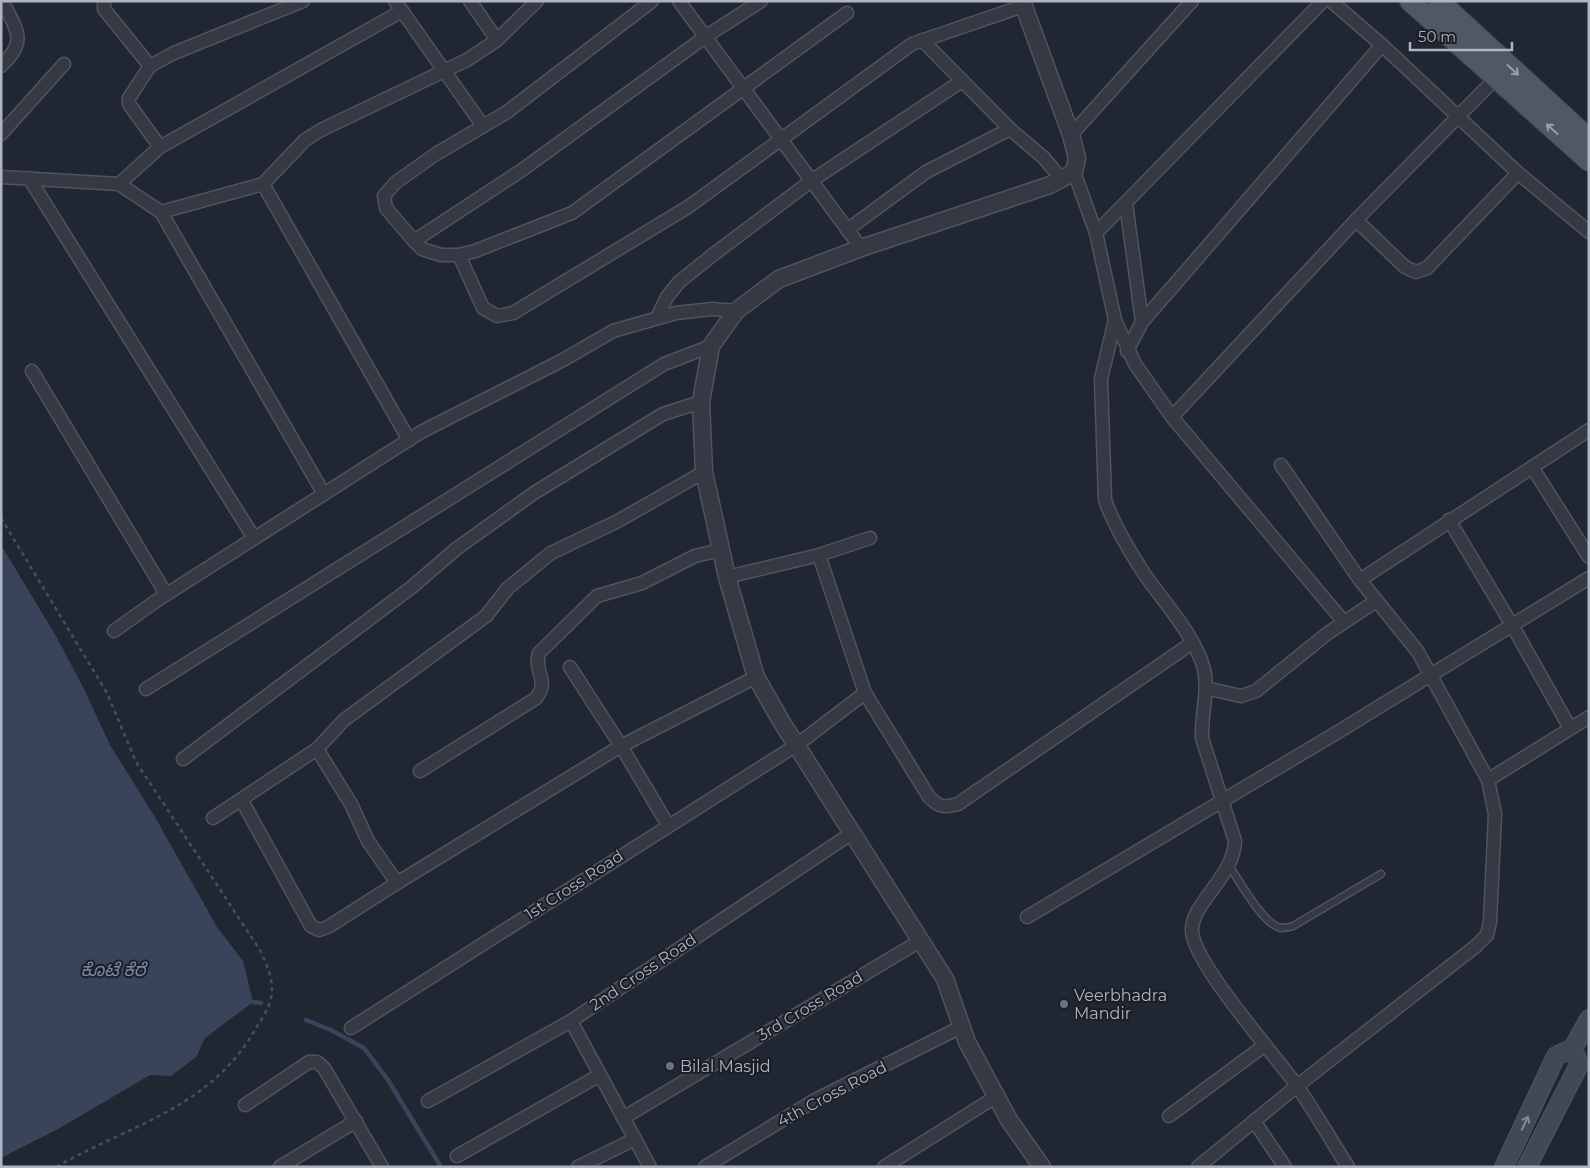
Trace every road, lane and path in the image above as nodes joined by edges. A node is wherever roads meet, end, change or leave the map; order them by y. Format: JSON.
{"nodes":[{"id":1,"x":2,"y":1,"type":"edge"},
{"id":2,"x":104,"y":1,"type":"edge"},
{"id":3,"x":303,"y":1,"type":"edge"},
{"id":4,"x":470,"y":1,"type":"edge"},
{"id":5,"x":537,"y":1,"type":"edge"},
{"id":6,"x":652,"y":1,"type":"edge"},
{"id":7,"x":679,"y":1,"type":"edge"},
{"id":8,"x":762,"y":1,"type":"edge"},
{"id":9,"x":1192,"y":1,"type":"edge"},
{"id":10,"x":1323,"y":1,"type":"edge"},
{"id":11,"x":1331,"y":1,"type":"edge"},
{"id":12,"x":1410,"y":1,"type":"edge"},
{"id":13,"x":1439,"y":1,"type":"edge"},
{"id":14,"x":1022,"y":4,"type":"edge"},
{"id":15,"x":398,"y":6,"type":"edge"},
{"id":16,"x":848,"y":13,"type":"dead end"},
{"id":17,"x":705,"y":37,"type":"junction"},
{"id":18,"x":496,"y":40,"type":"junction"},
{"id":19,"x":922,"y":40,"type":"junction"},
{"id":20,"x":1382,"y":45,"type":"junction"},
{"id":21,"x":64,"y":64,"type":"dead end"},
{"id":22,"x":1,"y":66,"type":"edge"},
{"id":23,"x":150,"y":66,"type":"junction"},
{"id":24,"x":444,"y":72,"type":"junction"},
{"id":25,"x":1496,"y":78,"type":"junction"},
{"id":26,"x":962,"y":81,"type":"junction"},
{"id":27,"x":743,"y":88,"type":"junction"},
{"id":28,"x":1456,"y":117,"type":"junction"},
{"id":29,"x":483,"y":126,"type":"junction"},
{"id":30,"x":1010,"y":129,"type":"junction"},
{"id":31,"x":1,"y":134,"type":"edge"},
{"id":32,"x":1071,"y":135,"type":"junction"},
{"id":33,"x":780,"y":138,"type":"junction"},
{"id":34,"x":1589,"y":139,"type":"edge"},
{"id":35,"x":160,"y":147,"type":"junction"},
{"id":36,"x":1589,"y":161,"type":"edge"},
{"id":37,"x":1518,"y":173,"type":"junction"},
{"id":38,"x":1068,"y":176,"type":"junction"},
{"id":39,"x":1,"y":177,"type":"edge"},
{"id":40,"x":29,"y":178,"type":"junction"},
{"id":41,"x":811,"y":181,"type":"junction"},
{"id":42,"x":119,"y":184,"type":"junction"},
{"id":43,"x":263,"y":184,"type":"junction"},
{"id":44,"x":1126,"y":203,"type":"junction"},
{"id":45,"x":161,"y":212,"type":"junction"},
{"id":46,"x":1356,"y":220,"type":"junction"},
{"id":47,"x":847,"y":230,"type":"junction"},
{"id":48,"x":1589,"y":232,"type":"edge"},
{"id":49,"x":1096,"y":233,"type":"junction"},
{"id":50,"x":414,"y":241,"type":"junction"},
{"id":51,"x":861,"y":248,"type":"junction"},
{"id":52,"x":458,"y":255,"type":"junction"},
{"id":53,"x":736,"y":312,"type":"junction"},
{"id":54,"x":657,"y":318,"type":"junction"},
{"id":55,"x":1115,"y":320,"type":"junction"},
{"id":56,"x":1142,"y":322,"type":"junction"},
{"id":57,"x":711,"y":346,"type":"junction"},
{"id":58,"x":1128,"y":351,"type":"junction"},
{"id":59,"x":32,"y":370,"type":"dead end"},
{"id":60,"x":701,"y":402,"type":"junction"},
{"id":61,"x":1172,"y":417,"type":"junction"},
{"id":62,"x":1589,"y":430,"type":"edge"},
{"id":63,"x":409,"y":440,"type":"junction"},
{"id":64,"x":1281,"y":465,"type":"dead end"},
{"id":65,"x":1532,"y":467,"type":"junction"},
{"id":66,"x":704,"y":472,"type":"junction"},
{"id":67,"x":324,"y":494,"type":"junction"},
{"id":68,"x":1,"y":518,"type":"edge"},
{"id":69,"x":1450,"y":520,"type":"junction"},
{"id":70,"x":254,"y":538,"type":"junction"},
{"id":71,"x":870,"y":538,"type":"dead end"},
{"id":72,"x":720,"y":550,"type":"junction"},
{"id":73,"x":819,"y":555,"type":"junction"},
{"id":74,"x":1589,"y":557,"type":"edge"},
{"id":75,"x":727,"y":577,"type":"junction"},
{"id":76,"x":1589,"y":578,"type":"edge"},
{"id":77,"x":1360,"y":580,"type":"junction"},
{"id":78,"x":166,"y":594,"type":"junction"},
{"id":79,"x":1376,"y":601,"type":"junction"},
{"id":80,"x":1344,"y":622,"type":"junction"},
{"id":81,"x":1512,"y":625,"type":"junction"},
{"id":82,"x":114,"y":631,"type":"dead end"},
{"id":83,"x":1192,"y":644,"type":"junction"},
{"id":84,"x":570,"y":667,"type":"dead end"},
{"id":85,"x":1432,"y":674,"type":"junction"},
{"id":86,"x":756,"y":677,"type":"junction"},
{"id":87,"x":1206,"y":688,"type":"junction"},
{"id":88,"x":146,"y":689,"type":"dead end"},
{"id":89,"x":865,"y":692,"type":"junction"},
{"id":90,"x":1589,"y":717,"type":"edge"},
{"id":91,"x":1570,"y":728,"type":"junction"},
{"id":92,"x":798,"y":744,"type":"junction"},
{"id":93,"x":621,"y":746,"type":"junction"},
{"id":94,"x":317,"y":749,"type":"junction"},
{"id":95,"x":183,"y":759,"type":"dead end"},
{"id":96,"x":420,"y":771,"type":"dead end"},
{"id":97,"x":1488,"y":780,"type":"junction"},
{"id":98,"x":1223,"y":798,"type":"junction"},
{"id":99,"x":242,"y":801,"type":"junction"},
{"id":100,"x":213,"y":818,"type":"dead end"},
{"id":101,"x":668,"y":825,"type":"junction"},
{"id":102,"x":852,"y":833,"type":"junction"},
{"id":103,"x":1229,"y":866,"type":"junction"},
{"id":104,"x":1382,"y":874,"type":"dead end"},
{"id":105,"x":397,"y":883,"type":"junction"},
{"id":106,"x":1027,"y":917,"type":"dead end"},
{"id":107,"x":920,"y":941,"type":"junction"},
{"id":108,"x":1589,"y":1020,"type":"edge"},
{"id":109,"x":571,"y":1021,"type":"junction"},
{"id":110,"x":963,"y":1026,"type":"junction"},
{"id":111,"x":350,"y":1028,"type":"dead end"},
{"id":112,"x":1265,"y":1045,"type":"junction"},
{"id":113,"x":1574,"y":1048,"type":"junction"},
{"id":114,"x":600,"y":1075,"type":"junction"},
{"id":115,"x":1296,"y":1086,"type":"junction"},
{"id":116,"x":996,"y":1096,"type":"junction"},
{"id":117,"x":428,"y":1101,"type":"dead end"},
{"id":118,"x":245,"y":1105,"type":"dead end"},
{"id":119,"x":1169,"y":1116,"type":"dead end"},
{"id":120,"x":623,"y":1118,"type":"junction"},
{"id":121,"x":1254,"y":1121,"type":"junction"},
{"id":122,"x":356,"y":1122,"type":"junction"},
{"id":123,"x":635,"y":1139,"type":"junction"},
{"id":124,"x":457,"y":1156,"type":"dead end"},
{"id":125,"x":1040,"y":1166,"type":"edge"},
{"id":126,"x":56,"y":1167,"type":"edge"},
{"id":127,"x":280,"y":1167,"type":"edge"},
{"id":128,"x":382,"y":1167,"type":"edge"},
{"id":129,"x":578,"y":1167,"type":"edge"},
{"id":130,"x":650,"y":1167,"type":"edge"},
{"id":131,"x":705,"y":1167,"type":"edge"},
{"id":132,"x":884,"y":1167,"type":"edge"},
{"id":133,"x":1198,"y":1167,"type":"edge"},
{"id":134,"x":1285,"y":1167,"type":"edge"},
{"id":135,"x":1348,"y":1167,"type":"edge"},
{"id":136,"x":1504,"y":1167,"type":"edge"},
{"id":137,"x":1527,"y":1167,"type":"edge"}],
"edges":[{"from":1,"to":22,"type":"street"},
{"from":2,"to":23,"type":"street"},
{"from":3,"to":23,"type":"street"},
{"from":4,"to":18,"type":"street"},
{"from":5,"to":18,"type":"street"},
{"from":6,"to":29,"type":"street"},
{"from":7,"to":17,"type":"street"},
{"from":8,"to":17,"type":"street"},
{"from":9,"to":32,"type":"street"},
{"from":10,"to":44,"type":"street"},
{"from":11,"to":20,"type":"street"},
{"from":12,"to":25,"type":"main road"},
{"from":13,"to":34,"type":"main road","one_way":true},
{"from":14,"to":19,"type":"street"},
{"from":14,"to":32,"type":"street"},
{"from":15,"to":24,"type":"street"},
{"from":15,"to":35,"type":"street"},
{"from":16,"to":27,"type":"street"},
{"from":17,"to":27,"type":"street"},
{"from":17,"to":50,"type":"street"},
{"from":18,"to":24,"type":"street"},
{"from":19,"to":26,"type":"street"},
{"from":19,"to":33,"type":"street"},
{"from":20,"to":28,"type":"street"},
{"from":20,"to":56,"type":"street"},
{"from":21,"to":31,"type":"street"},
{"from":23,"to":35,"type":"street"},
{"from":24,"to":29,"type":"street"},
{"from":24,"to":43,"type":"street"},
{"from":25,"to":28,"type":"street"},
{"from":36,"to":25,"type":"main road","one_way":true},
{"from":26,"to":30,"type":"street"},
{"from":26,"to":41,"type":"street"},
{"from":27,"to":33,"type":"street"},
{"from":27,"to":52,"type":"street"},
{"from":28,"to":37,"type":"street"},
{"from":28,"to":46,"type":"street"},
{"from":29,"to":50,"type":"street"},
{"from":30,"to":38,"type":"street"},
{"from":30,"to":47,"type":"street"},
{"from":32,"to":38,"type":"street"},
{"from":33,"to":41,"type":"street"},
{"from":33,"to":52,"type":"street"},
{"from":35,"to":42,"type":"street"},
{"from":37,"to":46,"type":"street"},
{"from":37,"to":48,"type":"street"},
{"from":38,"to":49,"type":"street"},
{"from":38,"to":51,"type":"street"},
{"from":39,"to":40,"type":"street"},
{"from":40,"to":42,"type":"street"},
{"from":40,"to":70,"type":"street"},
{"from":41,"to":47,"type":"street"},
{"from":41,"to":54,"type":"street"},
{"from":42,"to":45,"type":"street"},
{"from":43,"to":45,"type":"street"},
{"from":43,"to":63,"type":"street"},
{"from":44,"to":49,"type":"street"},
{"from":44,"to":56,"type":"street"},
{"from":45,"to":67,"type":"street"},
{"from":46,"to":61,"type":"street"},
{"from":47,"to":51,"type":"street"},
{"from":49,"to":55,"type":"street"},
{"from":50,"to":52,"type":"street"},
{"from":51,"to":53,"type":"street"},
{"from":53,"to":54,"type":"street"},
{"from":53,"to":57,"type":"street"},
{"from":54,"to":63,"type":"street"},
{"from":55,"to":58,"type":"street"},
{"from":55,"to":83,"type":"street"},
{"from":56,"to":58,"type":"street"},
{"from":57,"to":60,"type":"street"},
{"from":57,"to":88,"type":"street"},
{"from":58,"to":61,"type":"street"},
{"from":59,"to":78,"type":"street"},
{"from":60,"to":66,"type":"street"},
{"from":60,"to":95,"type":"street"},
{"from":61,"to":80,"type":"street"},
{"from":62,"to":65,"type":"street"},
{"from":63,"to":67,"type":"street"},
{"from":64,"to":77,"type":"street"},
{"from":65,"to":69,"type":"street"},
{"from":65,"to":74,"type":"street"},
{"from":66,"to":72,"type":"street"},
{"from":66,"to":94,"type":"street"},
{"from":67,"to":70,"type":"street"},
{"from":68,"to":126,"type":"path"},
{"from":69,"to":77,"type":"street"},
{"from":69,"to":81,"type":"street"},
{"from":70,"to":78,"type":"street"},
{"from":71,"to":73,"type":"street"},
{"from":72,"to":75,"type":"street"},
{"from":72,"to":96,"type":"street"},
{"from":73,"to":75,"type":"street"},
{"from":73,"to":89,"type":"street"},
{"from":75,"to":86,"type":"street"},
{"from":76,"to":81,"type":"street"},
{"from":77,"to":79,"type":"street"},
{"from":78,"to":82,"type":"street"},
{"from":79,"to":80,"type":"street"},
{"from":79,"to":85,"type":"street"},
{"from":80,"to":87,"type":"street"},
{"from":81,"to":85,"type":"street"},
{"from":81,"to":91,"type":"street"},
{"from":83,"to":87,"type":"street"},
{"from":83,"to":89,"type":"street"},
{"from":84,"to":93,"type":"street"},
{"from":85,"to":97,"type":"street"},
{"from":85,"to":98,"type":"street"},
{"from":86,"to":92,"type":"street"},
{"from":86,"to":93,"type":"street"},
{"from":87,"to":98,"type":"street"},
{"from":89,"to":92,"type":"street","name":"1st Cross Road"},
{"from":90,"to":91,"type":"street"},
{"from":91,"to":97,"type":"street"},
{"from":92,"to":101,"type":"street","name":"1st Cross Road"},
{"from":92,"to":102,"type":"street"},
{"from":93,"to":101,"type":"street"},
{"from":93,"to":105,"type":"street"},
{"from":94,"to":99,"type":"street"},
{"from":94,"to":105,"type":"street"},
{"from":97,"to":115,"type":"street"},
{"from":98,"to":103,"type":"street"},
{"from":98,"to":106,"type":"street"},
{"from":99,"to":100,"type":"street"},
{"from":99,"to":105,"type":"street"},
{"from":101,"to":111,"type":"street","name":"1st Cross Road"},
{"from":102,"to":107,"type":"street"},
{"from":102,"to":109,"type":"street","name":"2nd Cross Road"},
{"from":103,"to":104,"type":"lane"},
{"from":103,"to":112,"type":"street"},
{"from":107,"to":110,"type":"street"},
{"from":107,"to":120,"type":"street","name":"3rd Cross Road"},
{"from":108,"to":113,"type":"main road"},
{"from":109,"to":114,"type":"street"},
{"from":109,"to":117,"type":"street","name":"2nd Cross Road"},
{"from":110,"to":116,"type":"street"},
{"from":110,"to":131,"type":"street","name":"4th Cross Road"},
{"from":112,"to":115,"type":"street"},
{"from":112,"to":119,"type":"street"},
{"from":136,"to":113,"type":"main road","one_way":true},
{"from":113,"to":137,"type":"main road"},
{"from":114,"to":120,"type":"street"},
{"from":114,"to":124,"type":"street"},
{"from":115,"to":121,"type":"street"},
{"from":115,"to":135,"type":"street"},
{"from":116,"to":125,"type":"street"},
{"from":116,"to":132,"type":"street"},
{"from":118,"to":122,"type":"street"},
{"from":120,"to":123,"type":"street"},
{"from":121,"to":133,"type":"street"},
{"from":121,"to":134,"type":"street"},
{"from":122,"to":127,"type":"street"},
{"from":122,"to":128,"type":"street"},
{"from":123,"to":129,"type":"street"},
{"from":123,"to":130,"type":"street"}]}
